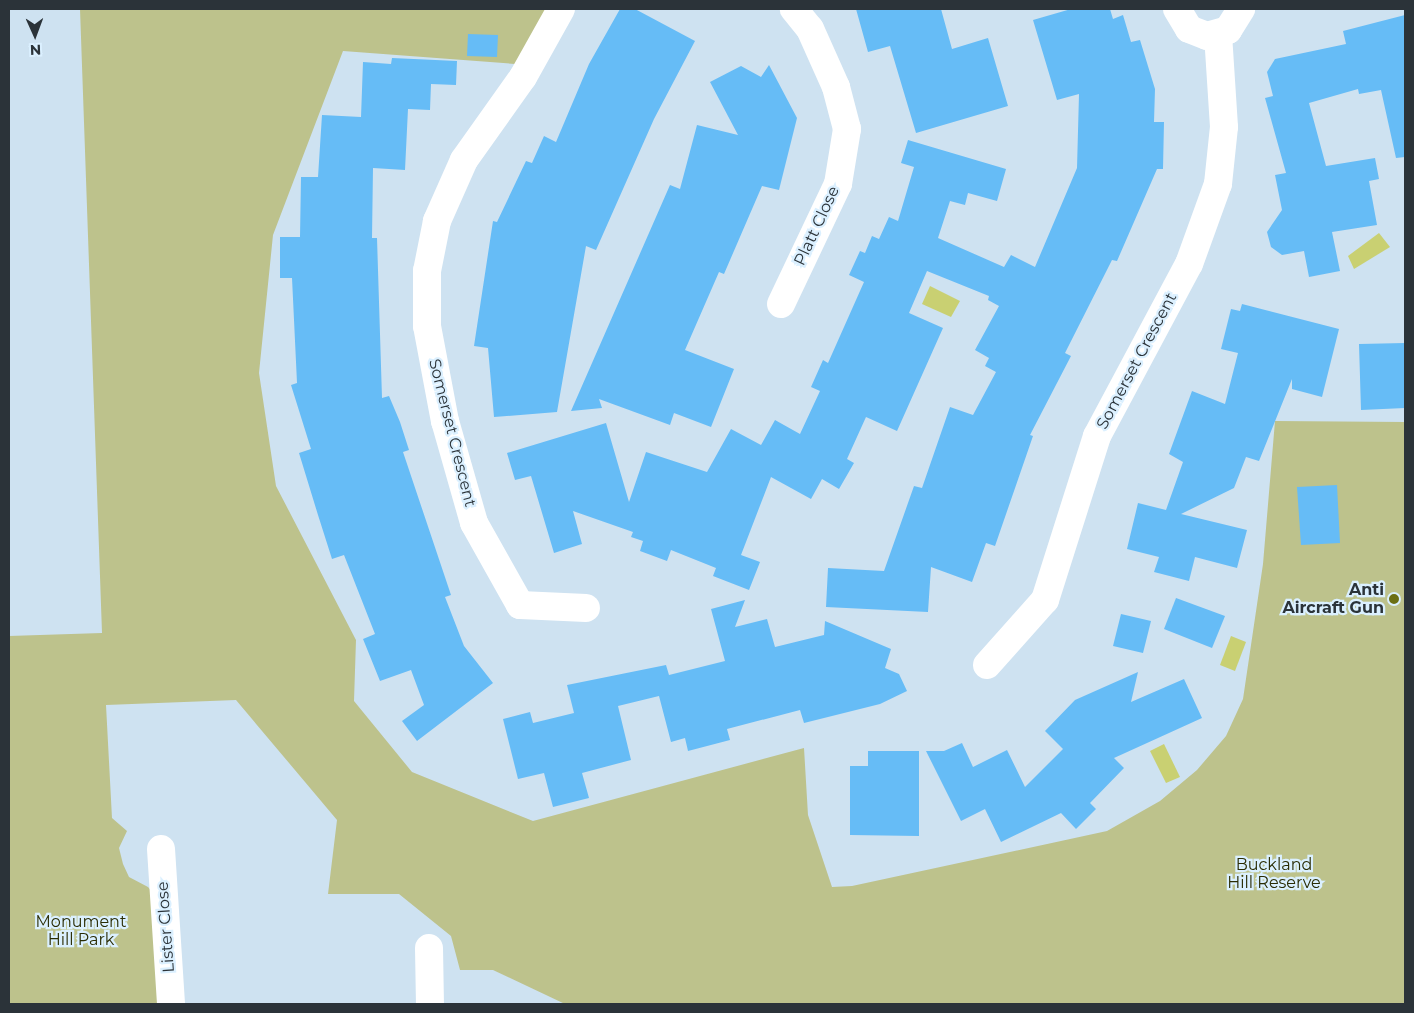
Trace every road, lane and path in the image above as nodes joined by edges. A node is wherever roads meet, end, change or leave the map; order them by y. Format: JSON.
{"nodes":[{"id":1,"x":562,"y":9,"type":"edge"},
{"id":2,"x":794,"y":9,"type":"edge"},
{"id":3,"x":1177,"y":9,"type":"edge"},
{"id":4,"x":1241,"y":9,"type":"edge"},
{"id":5,"x":1218,"y":35,"type":"junction"},
{"id":6,"x":781,"y":304,"type":"dead end"},
{"id":7,"x":586,"y":608,"type":"dead end"},
{"id":8,"x":987,"y":665,"type":"dead end"},
{"id":9,"x":161,"y":849,"type":"dead end"},
{"id":10,"x":428,"y":948,"type":"dead end"},
{"id":11,"x":171,"y":1004,"type":"edge"},
{"id":12,"x":430,"y":1004,"type":"edge"}],
"edges":[{"from":1,"to":7,"type":"street","name":"Somerset Crescent"},
{"from":2,"to":6,"type":"street","name":"Platt Close"},
{"from":3,"to":5,"type":"street"},
{"from":4,"to":5,"type":"street"},
{"from":5,"to":8,"type":"street","name":"Somerset Crescent"},
{"from":9,"to":11,"type":"street","name":"Lister Close"},
{"from":10,"to":12,"type":"street"}]}
